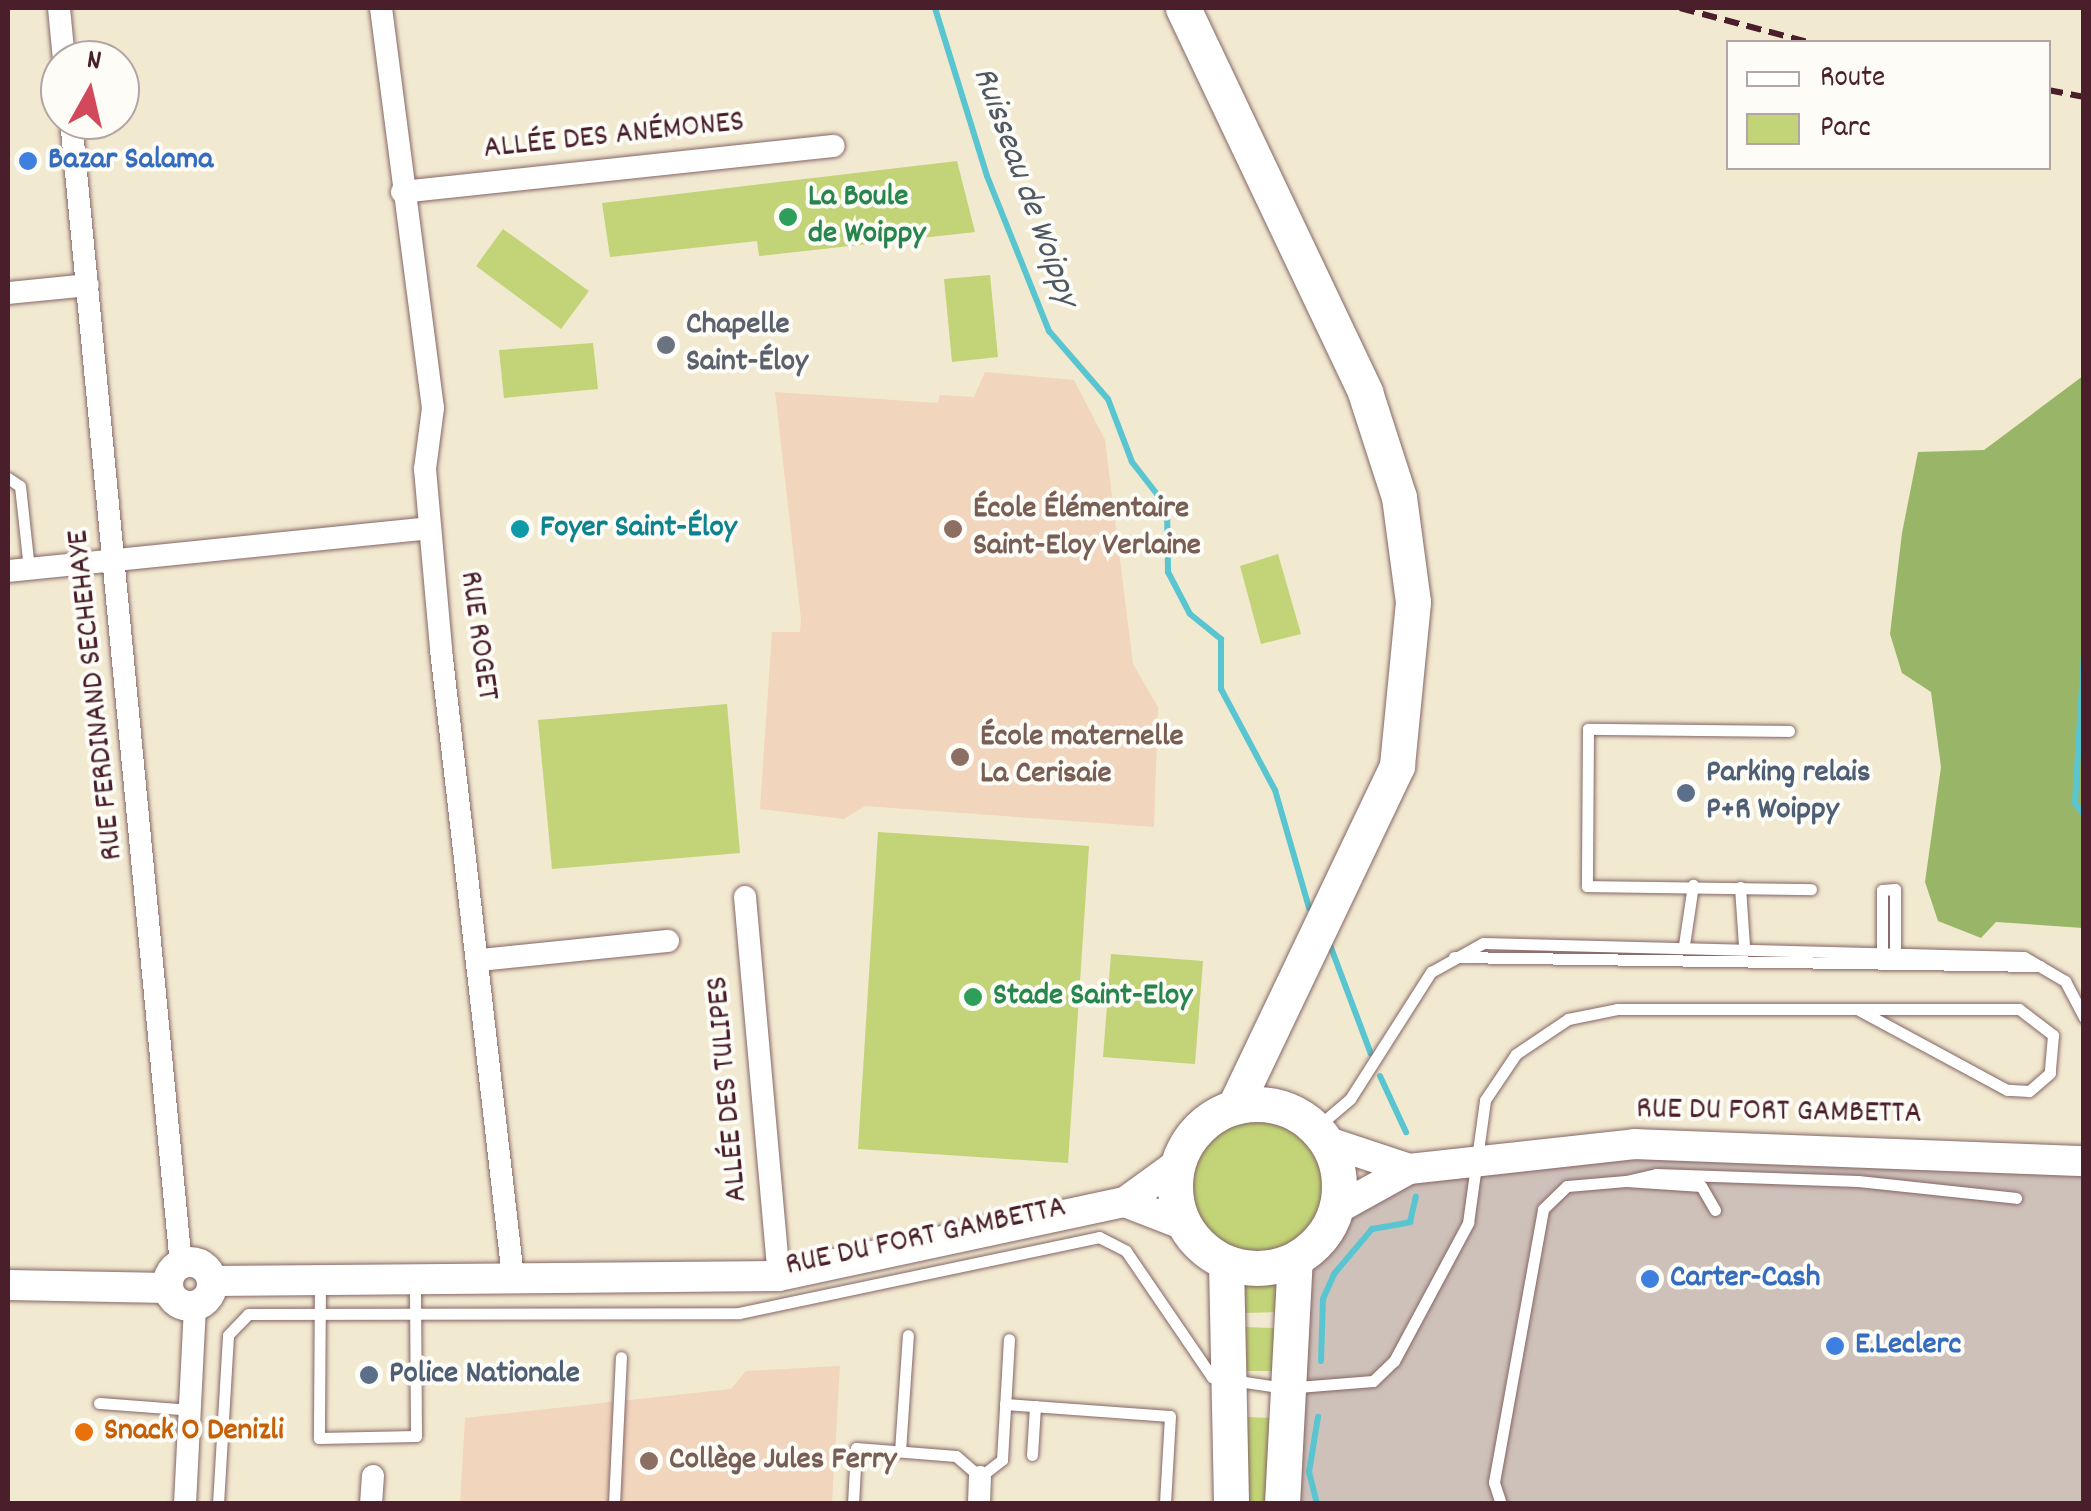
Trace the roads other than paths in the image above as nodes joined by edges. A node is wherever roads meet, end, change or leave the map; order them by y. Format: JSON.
{"nodes":[{"id":1,"x":59,"y":8,"type":"edge"},
{"id":2,"x":380,"y":8,"type":"edge"},
{"id":3,"x":1183,"y":8,"type":"edge"},
{"id":4,"x":62,"y":40,"type":"edge"},
{"id":5,"x":73,"y":140,"type":"edge"},
{"id":6,"x":834,"y":146,"type":"dead end"},
{"id":7,"x":402,"y":192,"type":"junction"},
{"id":8,"x":88,"y":285,"type":"junction"},
{"id":9,"x":8,"y":293,"type":"edge"},
{"id":10,"x":8,"y":478,"type":"edge"},
{"id":11,"x":430,"y":528,"type":"junction"},
{"id":12,"x":116,"y":560,"type":"junction"},
{"id":13,"x":18,"y":570,"type":"edge"},
{"id":14,"x":1789,"y":731,"type":"dead end"},
{"id":15,"x":1692,"y":884,"type":"junction"},
{"id":16,"x":1740,"y":887,"type":"junction"},
{"id":17,"x":1811,"y":889,"type":"dead end"},
{"id":18,"x":1889,"y":890,"type":"dead end"},
{"id":19,"x":745,"y":897,"type":"dead end"},
{"id":20,"x":668,"y":941,"type":"dead end"},
{"id":21,"x":1684,"y":945,"type":"junction"},
{"id":22,"x":1744,"y":946,"type":"junction"},
{"id":23,"x":1889,"y":947,"type":"junction"},
{"id":24,"x":1452,"y":957,"type":"junction"},
{"id":25,"x":480,"y":960,"type":"junction"},
{"id":26,"x":2050,"y":966,"type":"junction"},
{"id":27,"x":1859,"y":1010,"type":"junction"},
{"id":28,"x":2084,"y":1017,"type":"edge"},
{"id":29,"x":1274,"y":1028,"type":"junction"},
{"id":30,"x":1235,"y":1106,"type":"junction"},
{"id":31,"x":1312,"y":1127,"type":"junction"},
{"id":32,"x":1474,"y":1160,"type":"junction"},
{"id":33,"x":2084,"y":1161,"type":"edge"},
{"id":34,"x":1176,"y":1165,"type":"junction"},
{"id":35,"x":1409,"y":1169,"type":"junction"},
{"id":36,"x":1626,"y":1181,"type":"junction"},
{"id":37,"x":2016,"y":1198,"type":"dead end"},
{"id":38,"x":1124,"y":1202,"type":"junction"},
{"id":39,"x":1337,"y":1209,"type":"junction"},
{"id":40,"x":1715,"y":1210,"type":"dead end"},
{"id":41,"x":1184,"y":1225,"type":"junction"},
{"id":42,"x":1295,"y":1260,"type":"junction"},
{"id":43,"x":1226,"y":1263,"type":"junction"},
{"id":44,"x":175,"y":1276,"type":"junction"},
{"id":45,"x":320,"y":1277,"type":"junction"},
{"id":46,"x":415,"y":1277,"type":"junction"},
{"id":47,"x":513,"y":1277,"type":"junction"},
{"id":48,"x":212,"y":1281,"type":"junction"},
{"id":49,"x":8,"y":1285,"type":"edge"},
{"id":50,"x":782,"y":1290,"type":"junction"},
{"id":51,"x":195,"y":1306,"type":"junction"},
{"id":52,"x":415,"y":1312,"type":"junction"},
{"id":53,"x":513,"y":1312,"type":"junction"},
{"id":54,"x":320,"y":1313,"type":"junction"},
{"id":55,"x":908,"y":1335,"type":"dead end"},
{"id":56,"x":1009,"y":1338,"type":"dead end"},
{"id":57,"x":621,"y":1357,"type":"dead end"},
{"id":58,"x":1233,"y":1386,"type":"junction"},
{"id":59,"x":1285,"y":1388,"type":"junction"},
{"id":60,"x":99,"y":1403,"type":"dead end"},
{"id":61,"x":1006,"y":1404,"type":"junction"},
{"id":62,"x":1035,"y":1406,"type":"junction"},
{"id":63,"x":192,"y":1410,"type":"junction"},
{"id":64,"x":900,"y":1451,"type":"junction"},
{"id":65,"x":1032,"y":1455,"type":"dead end"},
{"id":66,"x":372,"y":1476,"type":"dead end"},
{"id":67,"x":980,"y":1477,"type":"junction"},
{"id":68,"x":185,"y":1504,"type":"edge"},
{"id":69,"x":218,"y":1504,"type":"edge"},
{"id":70,"x":371,"y":1504,"type":"edge"},
{"id":71,"x":614,"y":1504,"type":"edge"},
{"id":72,"x":853,"y":1504,"type":"edge"},
{"id":73,"x":978,"y":1504,"type":"edge"},
{"id":74,"x":1164,"y":1504,"type":"edge"},
{"id":75,"x":1231,"y":1504,"type":"edge"},
{"id":76,"x":1282,"y":1504,"type":"edge"},
{"id":77,"x":1501,"y":1504,"type":"edge"}],
"edges":[{"from":1,"to":4,"type":"street"},
{"from":2,"to":7,"type":"street","name":"RUE ROGET"},
{"from":3,"to":29,"type":"main road"},
{"from":5,"to":8,"type":"street","name":"RUE FERDINAND SECHEHAYE"},
{"from":6,"to":7,"type":"street","name":"ALLÉE DES ANÉMONES"},
{"from":7,"to":11,"type":"street","name":"RUE ROGET"},
{"from":8,"to":9,"type":"street"},
{"from":8,"to":12,"type":"street","name":"RUE FERDINAND SECHEHAYE"},
{"from":10,"to":13,"type":"lane"},
{"from":11,"to":12,"type":"street"},
{"from":11,"to":25,"type":"street","name":"RUE ROGET"},
{"from":12,"to":13,"type":"street"},
{"from":12,"to":44,"type":"street","name":"RUE FERDINAND SECHEHAYE"},
{"from":14,"to":15,"type":"lane"},
{"from":15,"to":16,"type":"lane"},
{"from":15,"to":21,"type":"lane"},
{"from":16,"to":17,"type":"lane"},
{"from":16,"to":22,"type":"lane"},
{"from":18,"to":23,"type":"lane"},
{"from":19,"to":50,"type":"street","name":"ALLÉE DES TULIPES"},
{"from":20,"to":25,"type":"street"},
{"from":21,"to":22,"type":"lane"},
{"from":21,"to":24,"type":"lane"},
{"from":22,"to":23,"type":"lane"},
{"from":23,"to":26,"type":"lane"},
{"from":24,"to":26,"type":"lane"},
{"from":24,"to":31,"type":"lane"},
{"from":25,"to":47,"type":"street","name":"RUE ROGET"},
{"from":26,"to":28,"type":"lane"},
{"from":27,"to":27,"type":"lane"},
{"from":27,"to":32,"type":"lane"},
{"from":29,"to":30,"type":"main road"},
{"from":29,"to":31,"type":"main road"},
{"from":30,"to":31,"type":"main road"},
{"from":30,"to":34,"type":"main road"},
{"from":31,"to":35,"type":"street","name":"RUE DU FORT GAMBETTA"},
{"from":31,"to":39,"type":"main road"},
{"from":32,"to":33,"type":"street","name":"RUE DU FORT GAMBETTA"},
{"from":32,"to":35,"type":"street","name":"RUE DU FORT GAMBETTA"},
{"from":32,"to":59,"type":"lane"},
{"from":34,"to":38,"type":"street","name":"RUE DU FORT GAMBETTA"},
{"from":34,"to":41,"type":"main road"},
{"from":35,"to":39,"type":"street","name":"RUE DU FORT GAMBETTA"},
{"from":36,"to":37,"type":"lane"},
{"from":36,"to":40,"type":"lane"},
{"from":36,"to":77,"type":"lane"},
{"from":38,"to":41,"type":"street"},
{"from":38,"to":50,"type":"street","name":"RUE DU FORT GAMBETTA"},
{"from":39,"to":42,"type":"main road"},
{"from":41,"to":43,"type":"main road"},
{"from":42,"to":43,"type":"main road"},
{"from":42,"to":59,"type":"main road"},
{"from":43,"to":58,"type":"main road"},
{"from":44,"to":48,"type":"street"},
{"from":44,"to":49,"type":"street"},
{"from":44,"to":51,"type":"street"},
{"from":45,"to":46,"type":"street","name":"RUE DU FORT GAMBETTA"},
{"from":45,"to":48,"type":"street","name":"RUE DU FORT GAMBETTA"},
{"from":45,"to":54,"type":"lane"},
{"from":46,"to":47,"type":"street","name":"RUE DU FORT GAMBETTA"},
{"from":46,"to":52,"type":"lane"},
{"from":47,"to":50,"type":"street","name":"RUE DU FORT GAMBETTA"},
{"from":47,"to":53,"type":"lane"},
{"from":48,"to":51,"type":"street"},
{"from":50,"to":53,"type":"lane","name":"RUE DU FORT GAMBETTA"},
{"from":50,"to":58,"type":"lane","name":"RUE DU FORT GAMBETTA"},
{"from":51,"to":63,"type":"street"},
{"from":52,"to":53,"type":"lane","name":"RUE DU FORT GAMBETTA"},
{"from":52,"to":54,"type":"lane","name":"RUE DU FORT GAMBETTA"},
{"from":52,"to":54,"type":"lane"},
{"from":54,"to":69,"type":"lane","name":"RUE DU FORT GAMBETTA"},
{"from":55,"to":64,"type":"lane"},
{"from":56,"to":61,"type":"lane"},
{"from":57,"to":71,"type":"lane"},
{"from":58,"to":59,"type":"lane"},
{"from":58,"to":75,"type":"main road"},
{"from":59,"to":76,"type":"main road"},
{"from":60,"to":63,"type":"lane"},
{"from":61,"to":62,"type":"lane"},
{"from":61,"to":67,"type":"lane"},
{"from":62,"to":65,"type":"lane"},
{"from":62,"to":74,"type":"lane"},
{"from":63,"to":68,"type":"street"},
{"from":64,"to":67,"type":"lane"},
{"from":64,"to":72,"type":"lane"},
{"from":66,"to":70,"type":"street"},
{"from":67,"to":73,"type":"street"}]}
